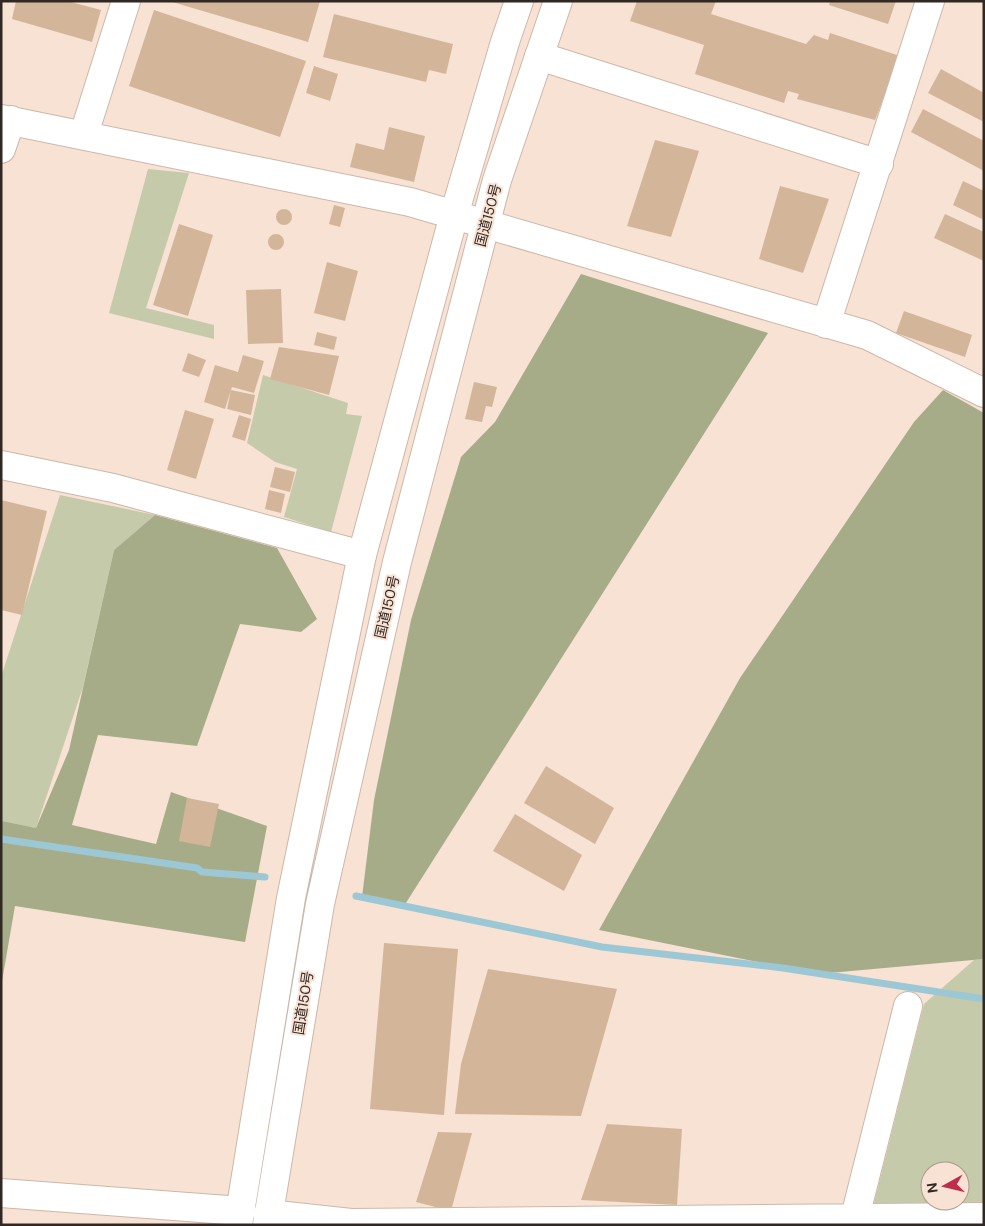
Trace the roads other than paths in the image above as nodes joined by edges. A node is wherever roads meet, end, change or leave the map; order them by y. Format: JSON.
{"nodes":[{"id":1,"x":126,"y":1,"type":"edge"},
{"id":2,"x":518,"y":1,"type":"edge"},
{"id":3,"x":558,"y":1,"type":"edge"},
{"id":4,"x":930,"y":1,"type":"edge"},
{"id":5,"x":539,"y":56,"type":"junction"},
{"id":6,"x":6,"y":120,"type":"edge"},
{"id":7,"x":84,"y":134,"type":"junction"},
{"id":8,"x":1,"y":149,"type":"edge"},
{"id":9,"x":879,"y":164,"type":"junction"},
{"id":10,"x":454,"y":216,"type":"junction"},
{"id":11,"x":485,"y":224,"type":"junction"},
{"id":12,"x":826,"y":324,"type":"junction"},
{"id":13,"x":984,"y":393,"type":"edge"},
{"id":14,"x":1,"y":466,"type":"edge"},
{"id":15,"x":362,"y":554,"type":"junction"},
{"id":16,"x":908,"y":1006,"type":"dead end"},
{"id":17,"x":1,"y":1193,"type":"edge"},
{"id":18,"x":984,"y":1217,"type":"edge"},
{"id":19,"x":239,"y":1218,"type":"edge"},
{"id":20,"x":267,"y":1219,"type":"edge"},
{"id":21,"x":854,"y":1222,"type":"edge"}],
"edges":[{"from":1,"to":7,"type":"main road"},
{"from":2,"to":10,"type":"main road","name":"国道150号"},
{"from":3,"to":5,"type":"main road","name":"国道150号"},
{"from":4,"to":9,"type":"main road"},
{"from":5,"to":9,"type":"main road"},
{"from":5,"to":11,"type":"main road","name":"国道150号"},
{"from":6,"to":7,"type":"main road"},
{"from":6,"to":8,"type":"main road"},
{"from":7,"to":10,"type":"main road"},
{"from":9,"to":12,"type":"main road"},
{"from":10,"to":11,"type":"main road"},
{"from":10,"to":15,"type":"main road","name":"国道150号"},
{"from":11,"to":12,"type":"main road"},
{"from":11,"to":20,"type":"main road","name":"国道150号"},
{"from":12,"to":13,"type":"main road"},
{"from":14,"to":15,"type":"main road"},
{"from":15,"to":19,"type":"main road","name":"国道150号"},
{"from":16,"to":21,"type":"main road"},
{"from":17,"to":19,"type":"main road"},
{"from":18,"to":21,"type":"main road"},
{"from":20,"to":21,"type":"main road"}]}
